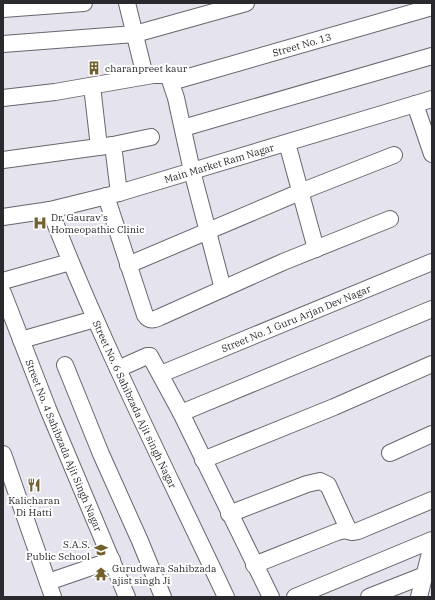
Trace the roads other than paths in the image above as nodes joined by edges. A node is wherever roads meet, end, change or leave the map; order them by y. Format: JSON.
{"nodes":[{"id":1,"x":84,"y":3,"type":"edge"},
{"id":2,"x":127,"y":3,"type":"edge"},
{"id":3,"x":246,"y":3,"type":"edge"},
{"id":4,"x":32,"y":5,"type":"edge"},
{"id":5,"x":432,"y":6,"type":"edge"},
{"id":6,"x":3,"y":9,"type":"edge"},
{"id":7,"x":135,"y":34,"type":"junction"},
{"id":8,"x":3,"y":44,"type":"edge"},
{"id":9,"x":432,"y":56,"type":"edge"},
{"id":10,"x":145,"y":76,"type":"junction"},
{"id":11,"x":171,"y":82,"type":"junction"},
{"id":12,"x":92,"y":86,"type":"junction"},
{"id":13,"x":3,"y":98,"type":"edge"},
{"id":14,"x":432,"y":99,"type":"edge"},
{"id":15,"x":415,"y":104,"type":"junction"},
{"id":16,"x":183,"y":128,"type":"junction"},
{"id":17,"x":151,"y":137,"type":"dead end"},
{"id":18,"x":287,"y":143,"type":"junction"},
{"id":19,"x":113,"y":144,"type":"junction"},
{"id":20,"x":432,"y":154,"type":"edge"},
{"id":21,"x":394,"y":155,"type":"dead end"},
{"id":22,"x":3,"y":160,"type":"edge"},
{"id":23,"x":192,"y":171,"type":"junction"},
{"id":24,"x":300,"y":192,"type":"junction"},
{"id":25,"x":113,"y":194,"type":"junction"},
{"id":26,"x":50,"y":210,"type":"junction"},
{"id":27,"x":3,"y":218,"type":"edge"},
{"id":28,"x":390,"y":219,"type":"dead end"},
{"id":29,"x":208,"y":231,"type":"junction"},
{"id":30,"x":316,"y":249,"type":"junction"},
{"id":31,"x":70,"y":262,"type":"junction"},
{"id":32,"x":432,"y":262,"type":"edge"},
{"id":33,"x":128,"y":265,"type":"junction"},
{"id":34,"x":3,"y":281,"type":"edge"},
{"id":35,"x":223,"y":289,"type":"junction"},
{"id":36,"x":3,"y":293,"type":"edge"},
{"id":37,"x":432,"y":308,"type":"edge"},
{"id":38,"x":95,"y":319,"type":"junction"},
{"id":39,"x":21,"y":340,"type":"junction"},
{"id":40,"x":432,"y":364,"type":"edge"},
{"id":41,"x":65,"y":365,"type":"dead end"},
{"id":42,"x":118,"y":369,"type":"junction"},
{"id":43,"x":161,"y":374,"type":"junction"},
{"id":44,"x":181,"y":413,"type":"junction"},
{"id":45,"x":432,"y":434,"type":"edge"},
{"id":46,"x":390,"y":453,"type":"dead end"},
{"id":47,"x":3,"y":454,"type":"edge"},
{"id":48,"x":203,"y":460,"type":"junction"},
{"id":49,"x":432,"y":500,"type":"edge"},
{"id":50,"x":229,"y":514,"type":"junction"},
{"id":51,"x":349,"y":531,"type":"junction"},
{"id":52,"x":432,"y":540,"type":"edge"},
{"id":53,"x":432,"y":545,"type":"edge"},
{"id":54,"x":112,"y":560,"type":"junction"},
{"id":55,"x":254,"y":565,"type":"junction"},
{"id":56,"x":425,"y":575,"type":"junction"},
{"id":57,"x":48,"y":582,"type":"junction"},
{"id":58,"x":53,"y":597,"type":"edge"},
{"id":59,"x":127,"y":597,"type":"edge"},
{"id":60,"x":163,"y":597,"type":"edge"},
{"id":61,"x":226,"y":597,"type":"edge"},
{"id":62,"x":271,"y":597,"type":"edge"},
{"id":63,"x":295,"y":597,"type":"edge"},
{"id":64,"x":369,"y":597,"type":"edge"},
{"id":65,"x":419,"y":597,"type":"edge"}],
"edges":[{"from":1,"to":4,"type":"street"},
{"from":2,"to":7,"type":"street"},
{"from":3,"to":7,"type":"street"},
{"from":4,"to":6,"type":"street"},
{"from":5,"to":11,"type":"street","name":"Street No. 13"},
{"from":7,"to":8,"type":"street"},
{"from":7,"to":10,"type":"street"},
{"from":9,"to":16,"type":"street"},
{"from":10,"to":11,"type":"street"},
{"from":10,"to":12,"type":"street"},
{"from":11,"to":16,"type":"street"},
{"from":12,"to":13,"type":"street"},
{"from":12,"to":19,"type":"street"},
{"from":14,"to":15,"type":"street","name":"Main Market Ram Nagar"},
{"from":15,"to":18,"type":"street","name":"Main Market Ram Nagar"},
{"from":15,"to":20,"type":"street"},
{"from":16,"to":23,"type":"street"},
{"from":17,"to":19,"type":"street"},
{"from":18,"to":23,"type":"street","name":"Main Market Ram Nagar"},
{"from":18,"to":24,"type":"street"},
{"from":19,"to":22,"type":"street"},
{"from":19,"to":25,"type":"street"},
{"from":21,"to":24,"type":"street"},
{"from":23,"to":25,"type":"street","name":"Main Market Ram Nagar"},
{"from":23,"to":29,"type":"street"},
{"from":24,"to":29,"type":"street"},
{"from":24,"to":30,"type":"street"},
{"from":25,"to":26,"type":"street","name":"Main Market Ram Nagar"},
{"from":25,"to":33,"type":"street"},
{"from":26,"to":27,"type":"street","name":"Main Market Ram Nagar"},
{"from":26,"to":31,"type":"street","name":"Street No. 6 Sahibzada Ajit singh Nagar"},
{"from":28,"to":30,"type":"street"},
{"from":29,"to":33,"type":"street"},
{"from":29,"to":35,"type":"street"},
{"from":30,"to":35,"type":"street"},
{"from":31,"to":34,"type":"street"},
{"from":31,"to":38,"type":"street","name":"Street No. 6 Sahibzada Ajit singh Nagar"},
{"from":32,"to":43,"type":"street","name":"Street No. 1 Guru Arjan Dev Nagar"},
{"from":33,"to":35,"type":"street"},
{"from":36,"to":39,"type":"street","name":"Street No. 4 Sahibzada Ajit Singh Nagar"},
{"from":37,"to":44,"type":"street"},
{"from":38,"to":39,"type":"street"},
{"from":38,"to":42,"type":"street","name":"Street No. 6 Sahibzada Ajit singh Nagar"},
{"from":39,"to":54,"type":"street","name":"Street No. 4 Sahibzada Ajit Singh Nagar"},
{"from":40,"to":48,"type":"street"},
{"from":41,"to":60,"type":"street"},
{"from":42,"to":43,"type":"street"},
{"from":42,"to":61,"type":"street","name":"Street No. 6 Sahibzada Ajit singh Nagar"},
{"from":43,"to":44,"type":"street"},
{"from":44,"to":48,"type":"street"},
{"from":45,"to":46,"type":"street"},
{"from":47,"to":57,"type":"street"},
{"from":48,"to":50,"type":"street"},
{"from":49,"to":51,"type":"street"},
{"from":50,"to":51,"type":"street"},
{"from":50,"to":55,"type":"street"},
{"from":51,"to":55,"type":"street"},
{"from":52,"to":63,"type":"street"},
{"from":53,"to":56,"type":"street"},
{"from":54,"to":57,"type":"street"},
{"from":54,"to":59,"type":"street","name":"Street No. 4 Sahibzada Ajit Singh Nagar"},
{"from":55,"to":62,"type":"street"},
{"from":56,"to":64,"type":"street"},
{"from":56,"to":65,"type":"street"},
{"from":57,"to":58,"type":"street"}]}
